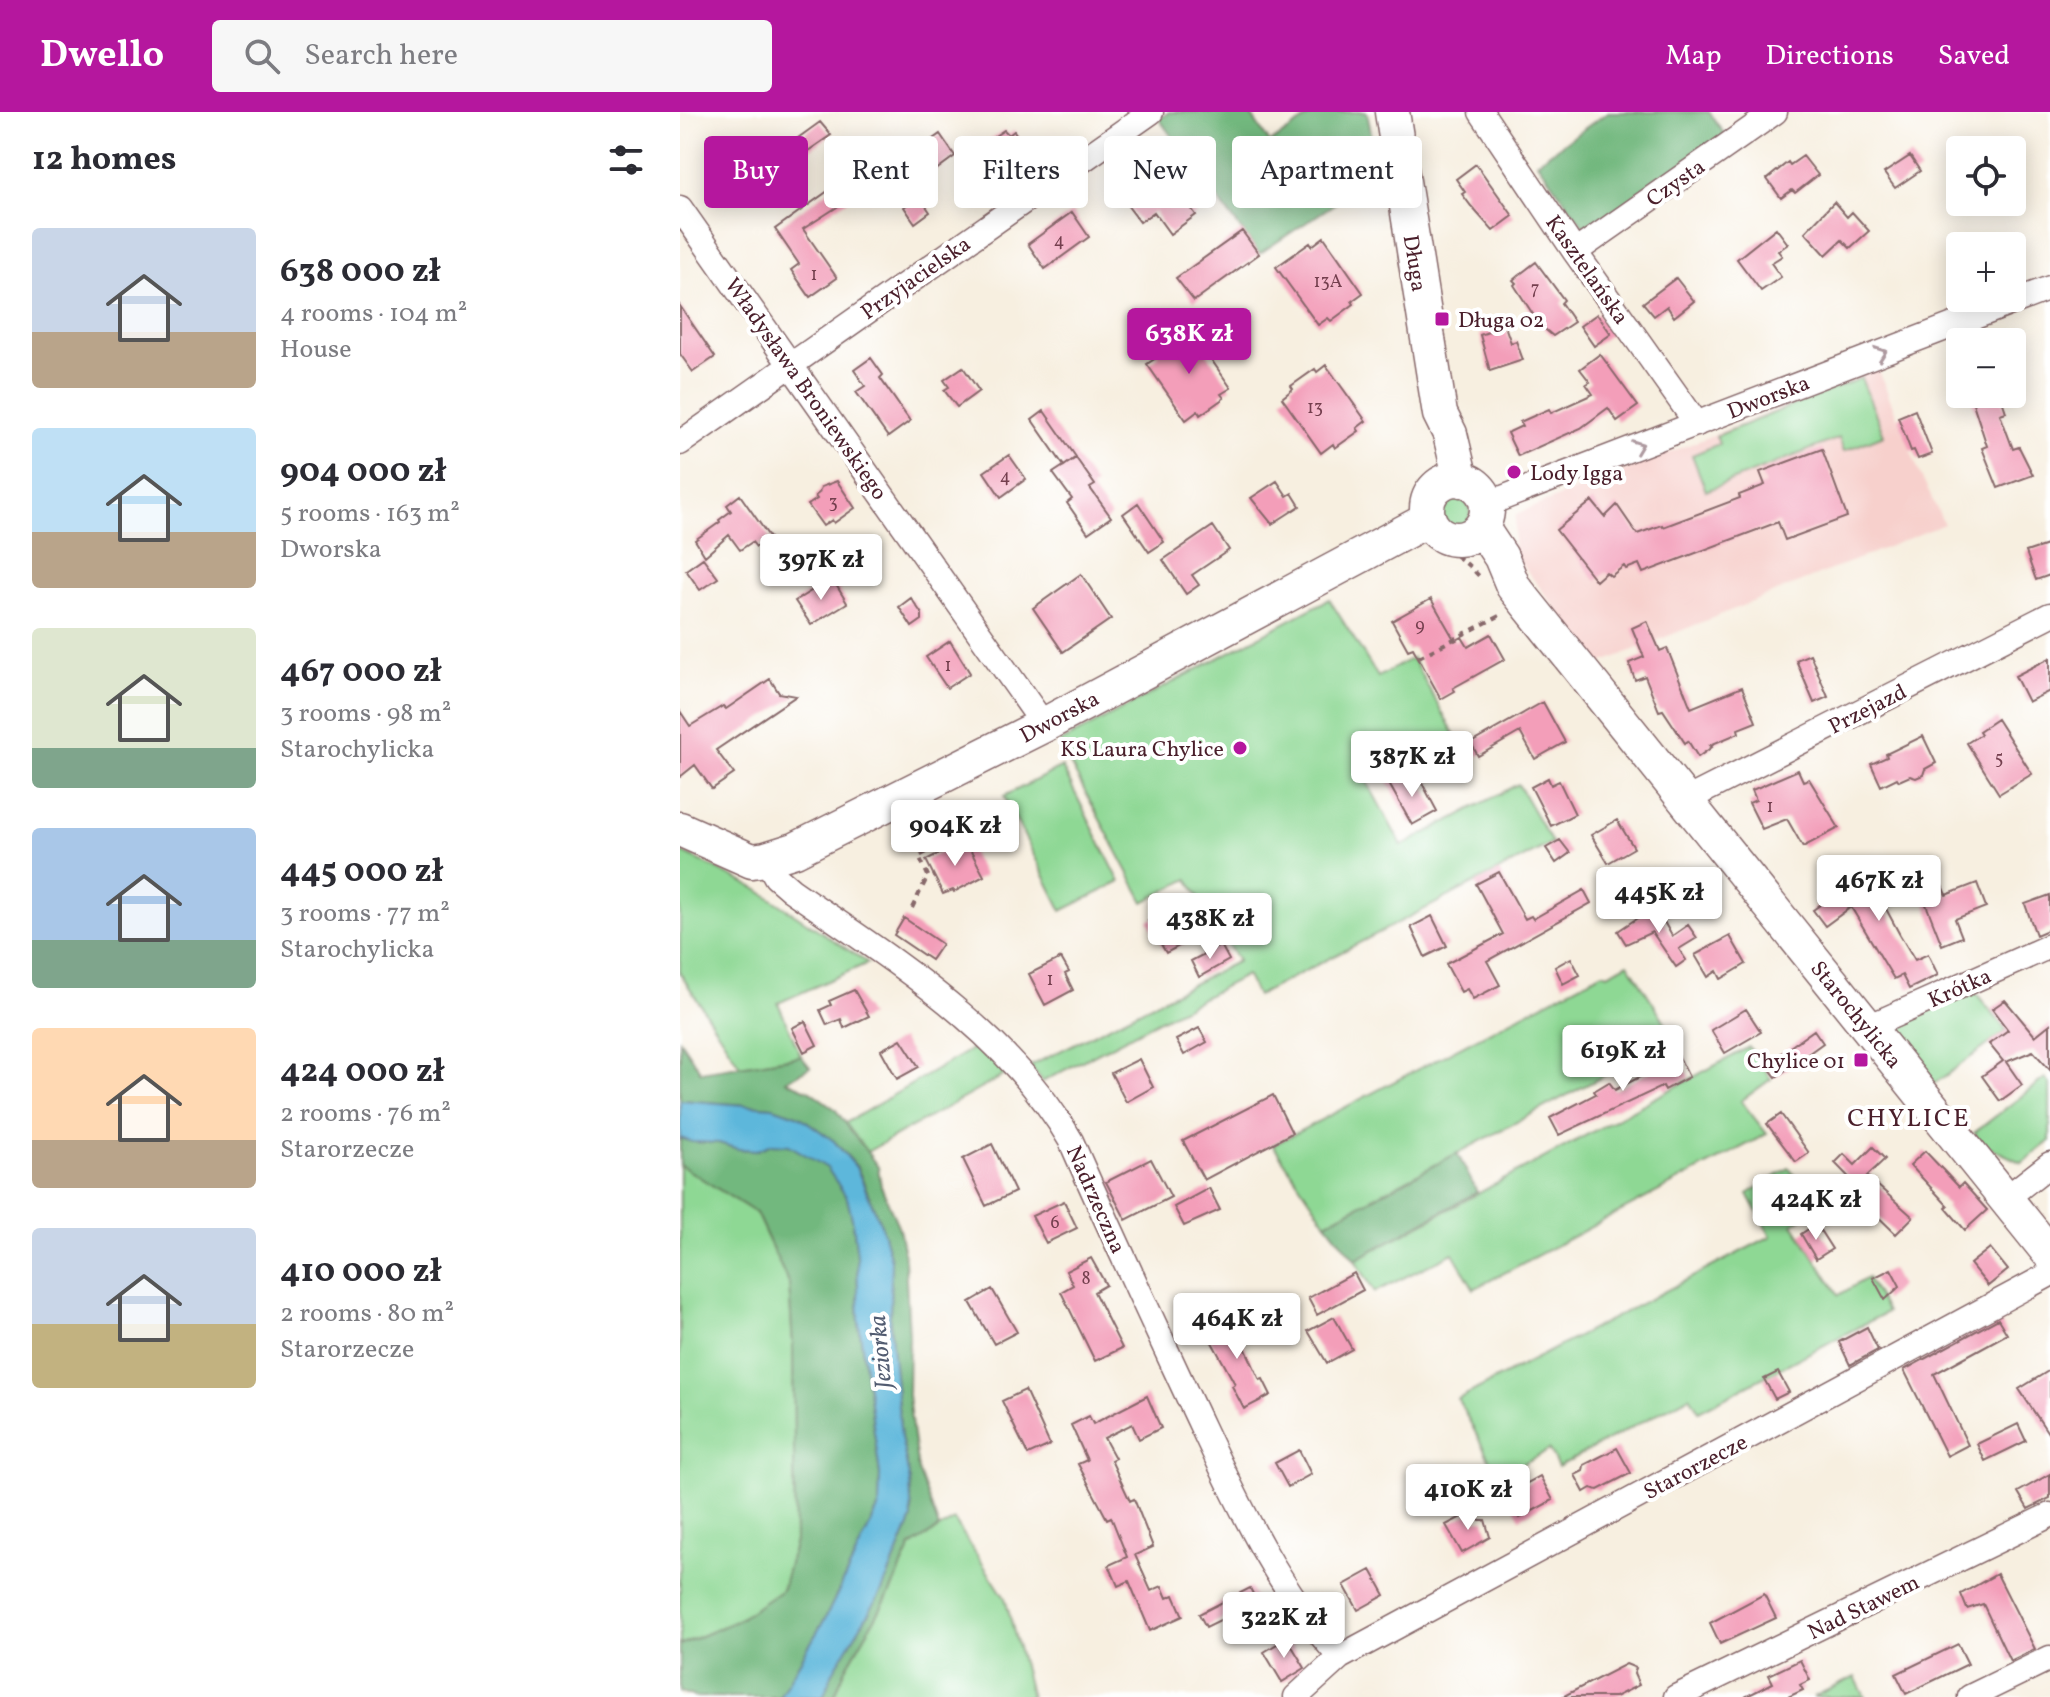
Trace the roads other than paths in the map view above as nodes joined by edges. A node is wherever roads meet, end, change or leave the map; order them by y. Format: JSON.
{"nodes":[{"id":1,"x":1151,"y":112,"type":"edge"},
{"id":2,"x":1392,"y":112,"type":"edge"},
{"id":3,"x":1481,"y":112,"type":"edge"},
{"id":4,"x":1775,"y":112,"type":"edge"},
{"id":5,"x":680,"y":208,"type":"edge"},
{"id":6,"x":1575,"y":252,"type":"junction"},
{"id":7,"x":2050,"y":288,"type":"edge"},
{"id":8,"x":791,"y":365,"type":"junction"},
{"id":9,"x":1697,"y":424,"type":"junction"},
{"id":10,"x":680,"y":443,"type":"edge"},
{"id":11,"x":1450,"y":483,"type":"junction"},
{"id":12,"x":1458,"y":527,"type":"junction"},
{"id":13,"x":2050,"y":615,"type":"edge"},
{"id":14,"x":1044,"y":725,"type":"junction"},
{"id":15,"x":1684,"y":801,"type":"junction"},
{"id":16,"x":680,"y":829,"type":"edge"},
{"id":17,"x":766,"y":859,"type":"junction"},
{"id":18,"x":2050,"y":946,"type":"edge"},
{"id":19,"x":1868,"y":1027,"type":"junction"},
{"id":20,"x":2050,"y":1164,"type":"edge"},
{"id":21,"x":2005,"y":1199,"type":"junction"},
{"id":22,"x":2050,"y":1254,"type":"edge"},
{"id":23,"x":2050,"y":1274,"type":"edge"},
{"id":24,"x":2050,"y":1515,"type":"edge"},
{"id":25,"x":1340,"y":1657,"type":"junction"},
{"id":26,"x":2050,"y":1658,"type":"edge"},
{"id":27,"x":1296,"y":1697,"type":"edge"},
{"id":28,"x":1676,"y":1697,"type":"edge"},
{"id":29,"x":1970,"y":1697,"type":"edge"}],
"edges":[{"from":1,"to":8,"type":"street","name":"Przyjacielska"},
{"from":2,"to":11,"type":"street","name":"Długa"},
{"from":3,"to":6,"type":"street","name":"Kasztelańska"},
{"from":4,"to":6,"type":"street","name":"Czysta"},
{"from":5,"to":8,"type":"street","name":"Władysława Broniewskiego"},
{"from":6,"to":9,"type":"street","name":"Kasztelańska"},
{"from":9,"to":7,"type":"street","name":"Dworska","one_way":true},
{"from":8,"to":10,"type":"street","name":"Przyjacielska"},
{"from":8,"to":14,"type":"street","name":"Władysława Broniewskiego"},
{"from":12,"to":9,"type":"street","name":"Dworska","one_way":true},
{"from":11,"to":12,"type":"street"},
{"from":11,"to":12,"type":"street","name":"Starochylicka"},
{"from":12,"to":14,"type":"street","name":"Dworska"},
{"from":12,"to":15,"type":"street","name":"Starochylicka"},
{"from":13,"to":15,"type":"street","name":"Przejazd"},
{"from":14,"to":17,"type":"street","name":"Dworska"},
{"from":15,"to":19,"type":"street","name":"Starochylicka"},
{"from":16,"to":17,"type":"street","name":"Dworska"},
{"from":17,"to":25,"type":"street","name":"Nadrzeczna"},
{"from":18,"to":19,"type":"street","name":"Krótka"},
{"from":19,"to":21,"type":"street","name":"Starochylicka"},
{"from":20,"to":21,"type":"street"},
{"from":21,"to":22,"type":"street","name":"Starochylicka"},
{"from":23,"to":25,"type":"street","name":"Starorzecze"},
{"from":24,"to":28,"type":"street","name":"Nad Stawem"},
{"from":25,"to":27,"type":"street"},
{"from":26,"to":29,"type":"street"}]}
